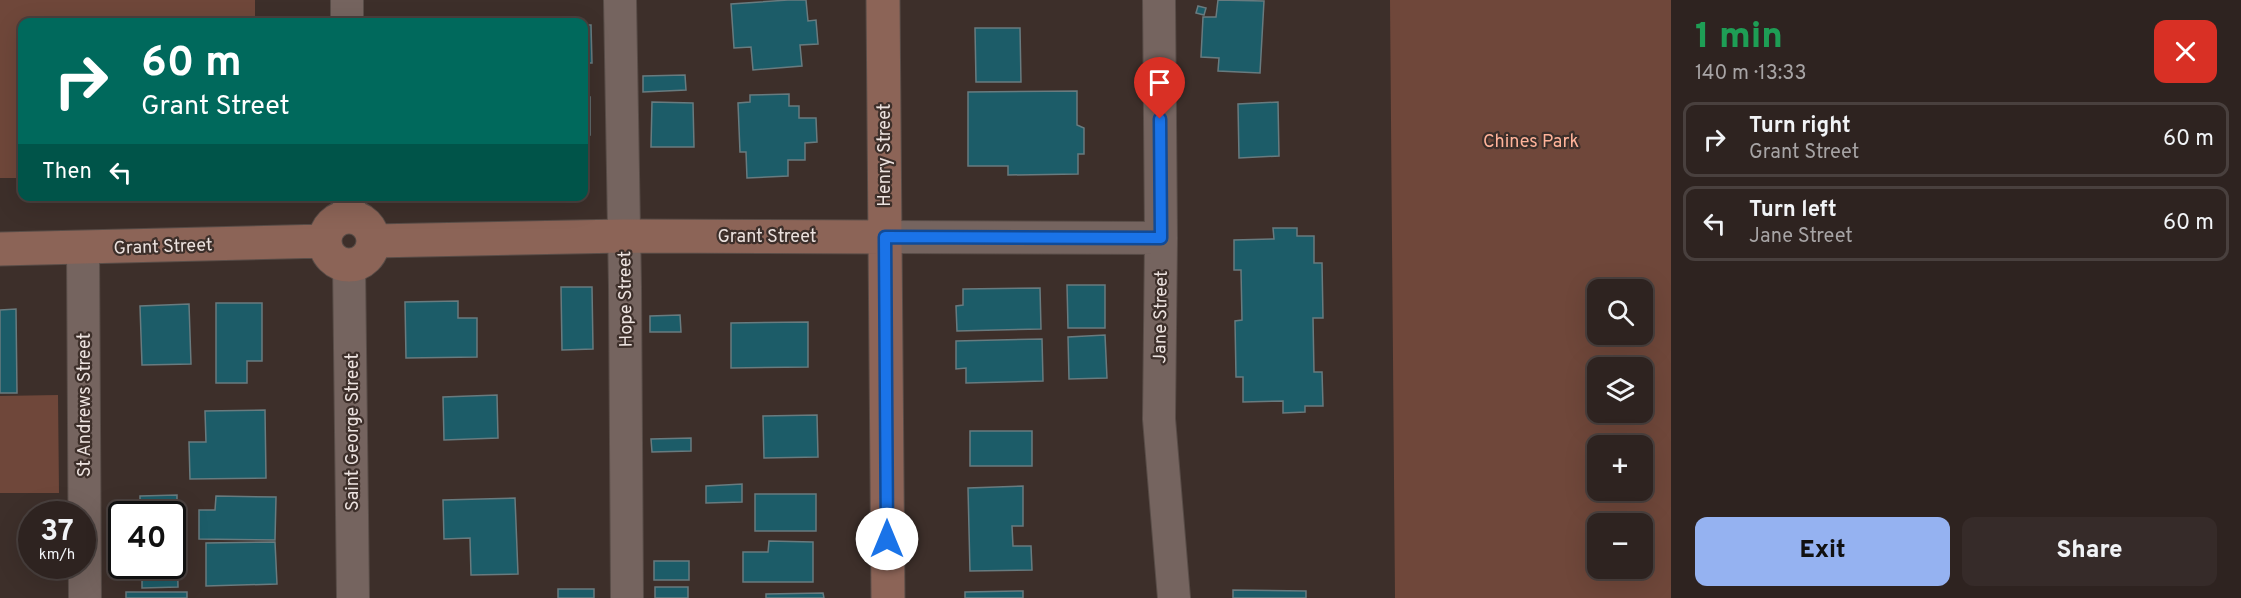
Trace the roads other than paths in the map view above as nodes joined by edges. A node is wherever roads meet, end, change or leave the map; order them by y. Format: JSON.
{"nodes":[{"id":1,"x":347,"y":0,"type":"edge"},
{"id":2,"x":620,"y":0,"type":"edge"},
{"id":3,"x":883,"y":0,"type":"edge"},
{"id":4,"x":1159,"y":0,"type":"edge"},
{"id":5,"x":347,"y":18,"type":"edge"},
{"id":6,"x":349,"y":207,"type":"edge"},
{"id":7,"x":623,"y":236,"type":"junction"},
{"id":8,"x":885,"y":237,"type":"junction"},
{"id":9,"x":1161,"y":238,"type":"junction"},
{"id":10,"x":325,"y":241,"type":"junction"},
{"id":11,"x":373,"y":241,"type":"junction"},
{"id":12,"x":83,"y":248,"type":"junction"},
{"id":13,"x":0,"y":249,"type":"edge"},
{"id":14,"x":350,"y":265,"type":"junction"},
{"id":15,"x":85,"y":598,"type":"edge"},
{"id":16,"x":353,"y":598,"type":"edge"},
{"id":17,"x":627,"y":598,"type":"edge"},
{"id":18,"x":888,"y":598,"type":"edge"},
{"id":19,"x":1174,"y":598,"type":"edge"}],
"edges":[{"from":1,"to":5,"type":"street"},
{"from":2,"to":7,"type":"street","name":"Hope Street"},
{"from":3,"to":8,"type":"street","name":"Henry Street"},
{"from":4,"to":9,"type":"street","name":"Jane Street"},
{"from":6,"to":10,"type":"street"},
{"from":6,"to":11,"type":"street"},
{"from":7,"to":8,"type":"street","name":"Grant Street"},
{"from":7,"to":11,"type":"street","name":"Grant Street"},
{"from":7,"to":17,"type":"street","name":"Hope Street"},
{"from":8,"to":9,"type":"street","name":"Grant Street"},
{"from":8,"to":18,"type":"street","name":"Henry Street"},
{"from":9,"to":19,"type":"street","name":"Jane Street"},
{"from":10,"to":12,"type":"street","name":"Grant Street"},
{"from":10,"to":14,"type":"street"},
{"from":11,"to":14,"type":"street"},
{"from":12,"to":13,"type":"street","name":"Grant Street"},
{"from":12,"to":15,"type":"street","name":"St Andrews Street"},
{"from":14,"to":16,"type":"street","name":"Saint George Street"}]}
